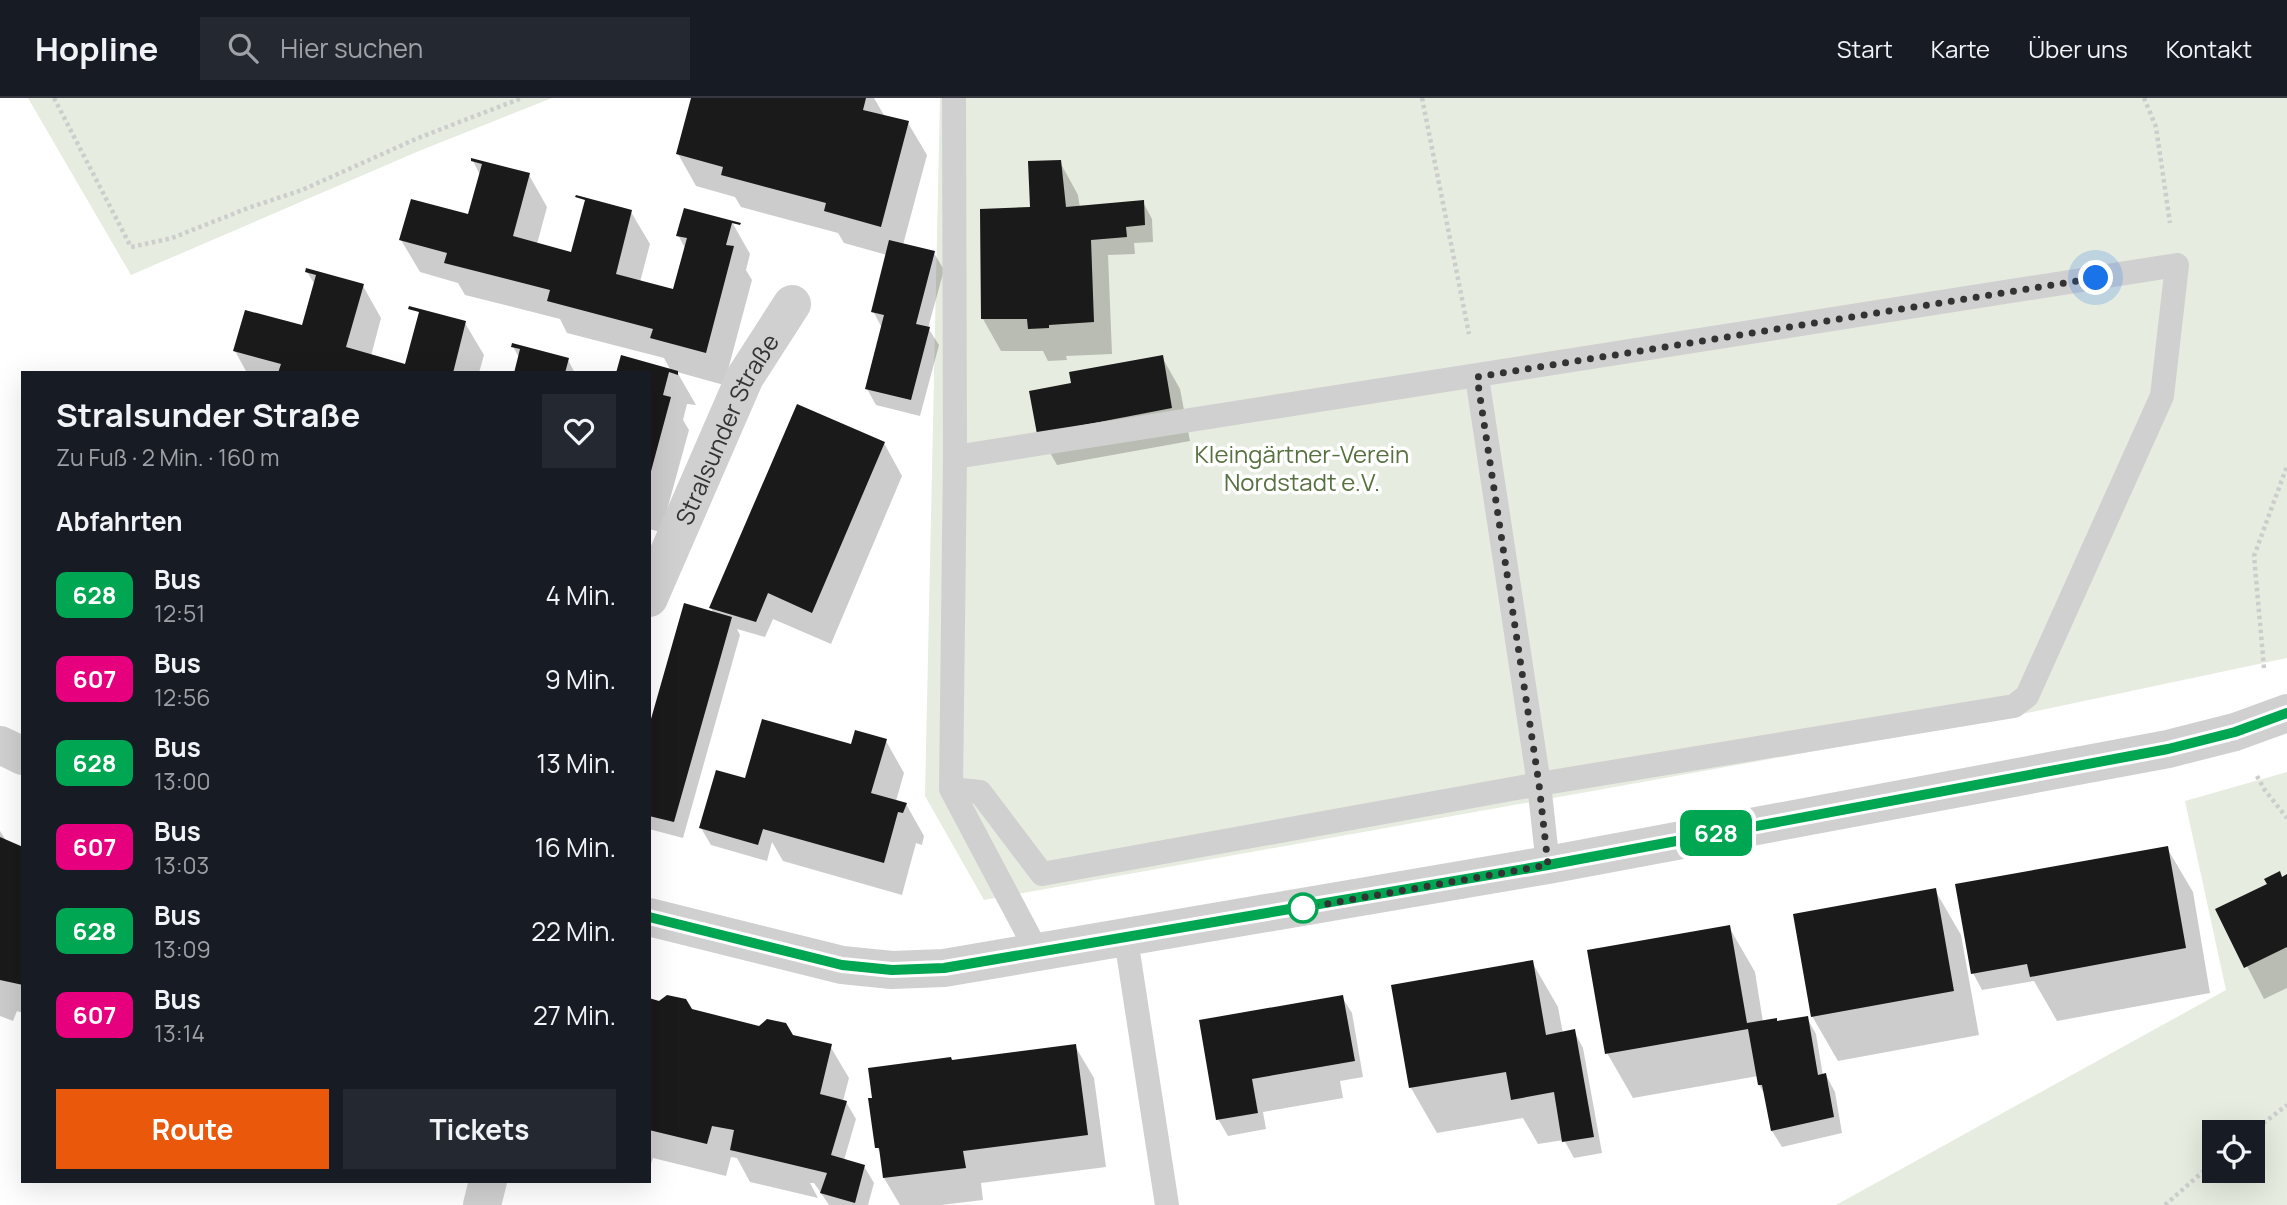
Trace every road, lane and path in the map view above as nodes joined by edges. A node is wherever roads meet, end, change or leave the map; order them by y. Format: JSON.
{"nodes":[{"id":1,"x":54,"y":98,"type":"edge"},
{"id":2,"x":522,"y":98,"type":"edge"},
{"id":3,"x":954,"y":98,"type":"edge"},
{"id":4,"x":1422,"y":98,"type":"edge"},
{"id":5,"x":2144,"y":98,"type":"edge"},
{"id":6,"x":2177,"y":265,"type":"junction"},
{"id":7,"x":792,"y":304,"type":"dead end"},
{"id":8,"x":1477,"y":377,"type":"junction"},
{"id":9,"x":955,"y":457,"type":"junction"},
{"id":10,"x":2287,"y":466,"type":"edge"},
{"id":11,"x":651,"y":593,"type":"edge"},
{"id":12,"x":2278,"y":717,"type":"edge"},
{"id":13,"x":0,"y":745,"type":"edge"},
{"id":14,"x":21,"y":755,"type":"edge"},
{"id":15,"x":1539,"y":784,"type":"junction"},
{"id":16,"x":951,"y":789,"type":"junction"},
{"id":17,"x":1548,"y":865,"type":"junction"},
{"id":18,"x":651,"y":917,"type":"edge"},
{"id":19,"x":1126,"y":939,"type":"junction"},
{"id":20,"x":1038,"y":953,"type":"junction"},
{"id":21,"x":2287,"y":1105,"type":"edge"},
{"id":22,"x":2265,"y":1122,"type":"edge"},
{"id":23,"x":2202,"y":1173,"type":"edge"},
{"id":24,"x":488,"y":1183,"type":"edge"},
{"id":25,"x":482,"y":1205,"type":"edge"},
{"id":26,"x":1167,"y":1205,"type":"edge"},
{"id":27,"x":2165,"y":1205,"type":"edge"}],
"edges":[{"from":1,"to":2,"type":"path"},
{"from":3,"to":9,"type":"lane"},
{"from":4,"to":8,"type":"path"},
{"from":5,"to":6,"type":"path"},
{"from":6,"to":8,"type":"lane"},
{"from":6,"to":15,"type":"lane"},
{"from":7,"to":11,"type":"street","name":"Stralsunder Straße"},
{"from":8,"to":9,"type":"lane"},
{"from":8,"to":15,"type":"lane"},
{"from":9,"to":16,"type":"lane"},
{"from":10,"to":12,"type":"path"},
{"from":12,"to":17,"type":"street"},
{"from":13,"to":14,"type":"street"},
{"from":15,"to":16,"type":"lane"},
{"from":15,"to":17,"type":"lane"},
{"from":16,"to":20,"type":"lane"},
{"from":17,"to":19,"type":"street"},
{"from":18,"to":20,"type":"street"},
{"from":19,"to":20,"type":"street"},
{"from":19,"to":26,"type":"lane"},
{"from":21,"to":22,"type":"path"},
{"from":23,"to":27,"type":"path"},
{"from":24,"to":25,"type":"street"}]}
